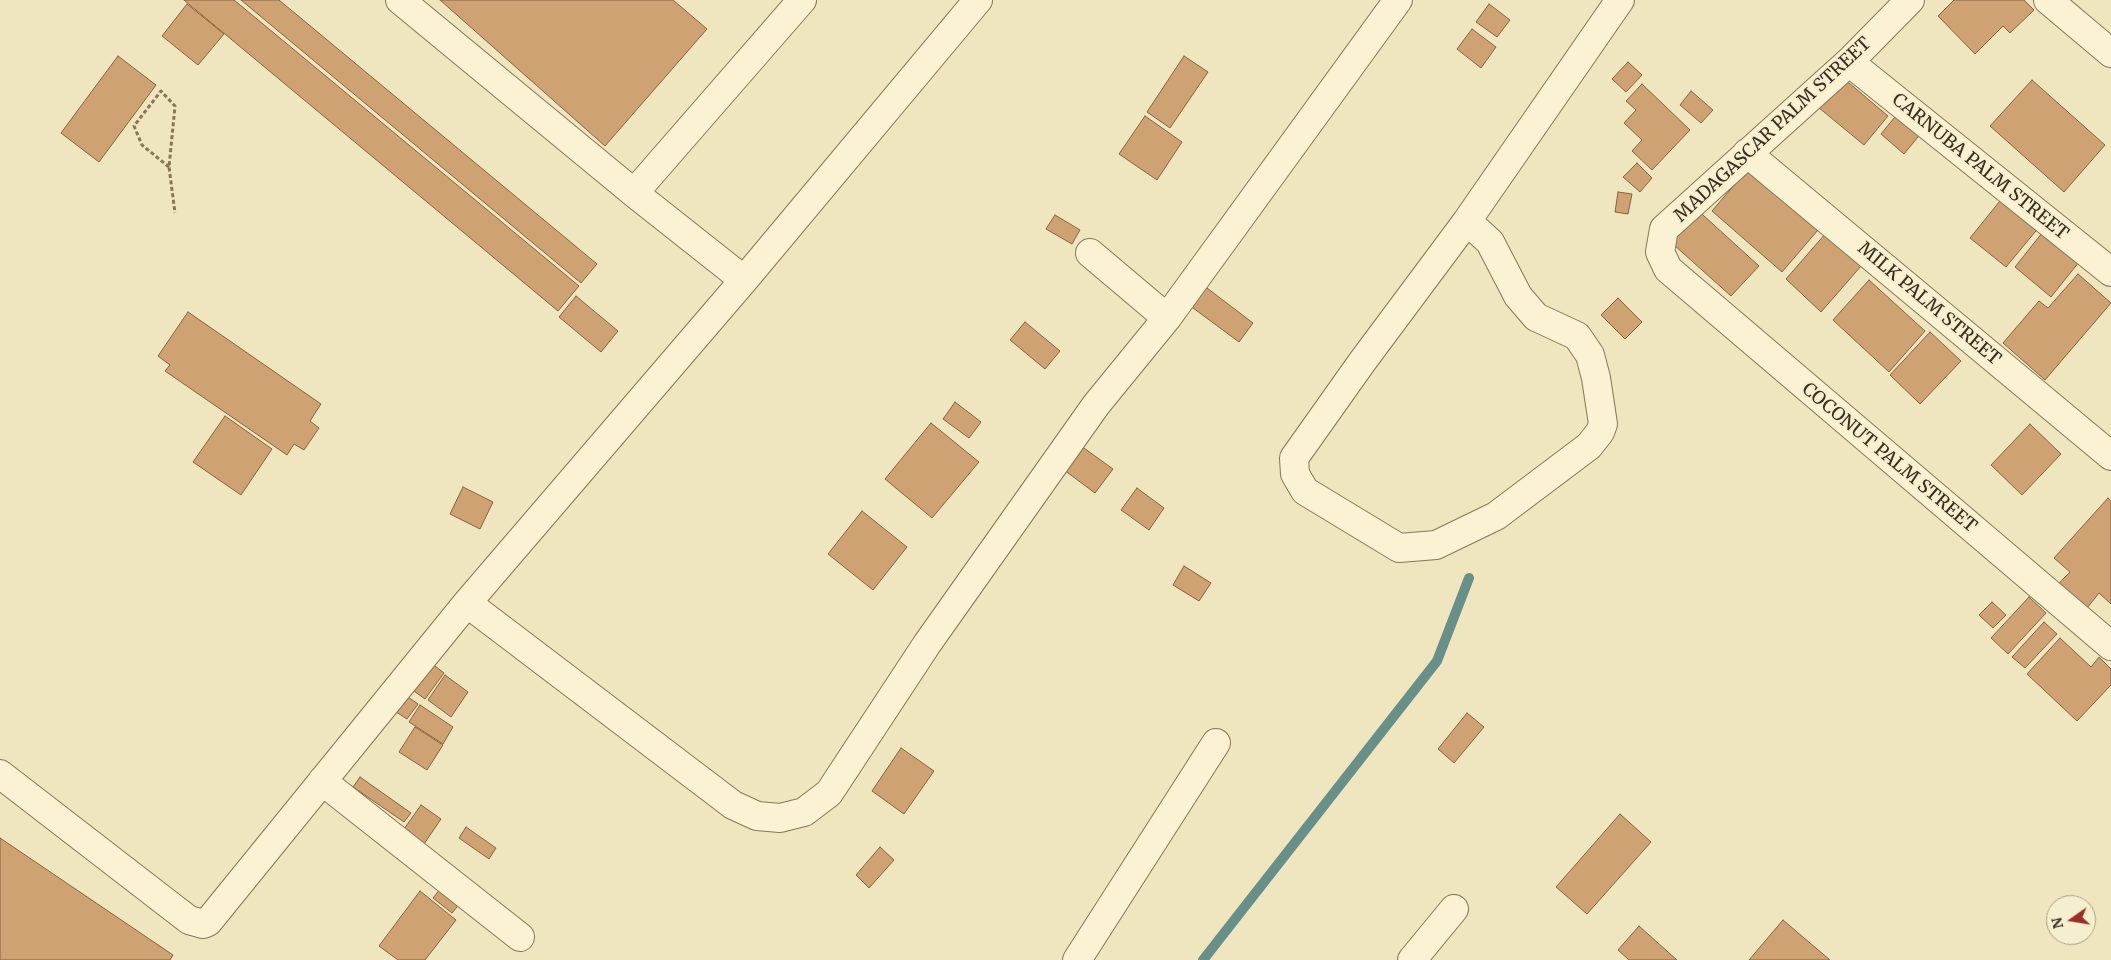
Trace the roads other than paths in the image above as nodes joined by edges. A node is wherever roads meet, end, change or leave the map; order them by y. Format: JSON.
{"nodes":[{"id":1,"x":400,"y":0,"type":"edge"},
{"id":2,"x":802,"y":0,"type":"edge"},
{"id":3,"x":978,"y":0,"type":"edge"},
{"id":4,"x":1398,"y":0,"type":"edge"},
{"id":5,"x":1620,"y":0,"type":"edge"},
{"id":6,"x":1910,"y":0,"type":"edge"},
{"id":7,"x":2048,"y":0,"type":"edge"},
{"id":8,"x":2111,"y":53,"type":"edge"},
{"id":9,"x":1849,"y":62,"type":"junction"},
{"id":10,"x":1747,"y":153,"type":"junction"},
{"id":11,"x":634,"y":193,"type":"junction"},
{"id":12,"x":1467,"y":220,"type":"junction"},
{"id":13,"x":1090,"y":253,"type":"dead end"},
{"id":14,"x":1668,"y":269,"type":"joint"},
{"id":15,"x":2111,"y":272,"type":"edge"},
{"id":16,"x":744,"y":280,"type":"junction"},
{"id":17,"x":1167,"y":318,"type":"junction"},
{"id":18,"x":2111,"y":456,"type":"edge"},
{"id":19,"x":467,"y":603,"type":"junction"},
{"id":20,"x":2111,"y":646,"type":"edge"},
{"id":21,"x":1216,"y":743,"type":"dead end"},
{"id":22,"x":0,"y":774,"type":"edge"},
{"id":23,"x":322,"y":781,"type":"junction"},
{"id":24,"x":1454,"y":909,"type":"dead end"},
{"id":25,"x":520,"y":937,"type":"dead end"},
{"id":26,"x":1077,"y":960,"type":"edge"},
{"id":27,"x":1412,"y":960,"type":"edge"}],
"edges":[{"from":1,"to":11,"type":"street"},
{"from":2,"to":11,"type":"street"},
{"from":3,"to":16,"type":"street"},
{"from":4,"to":17,"type":"street"},
{"from":5,"to":12,"type":"street"},
{"from":6,"to":9,"type":"street","name":"MADAGASCAR PALM STREET"},
{"from":7,"to":8,"type":"street"},
{"from":9,"to":10,"type":"street","name":"MADAGASCAR PALM STREET"},
{"from":9,"to":15,"type":"street","name":"CARNUBA PALM STREET"},
{"from":10,"to":14,"type":"street","name":"MADAGASCAR PALM STREET"},
{"from":10,"to":18,"type":"street","name":"MILK PALM STREET"},
{"from":11,"to":16,"type":"street"},
{"from":12,"to":12,"type":"street"},
{"from":13,"to":17,"type":"street"},
{"from":14,"to":20,"type":"street","name":"COCONUT PALM STREET"},
{"from":16,"to":19,"type":"street"},
{"from":17,"to":19,"type":"street"},
{"from":19,"to":23,"type":"street"},
{"from":21,"to":26,"type":"street"},
{"from":22,"to":23,"type":"street"},
{"from":23,"to":25,"type":"street"},
{"from":24,"to":27,"type":"street"}]}
